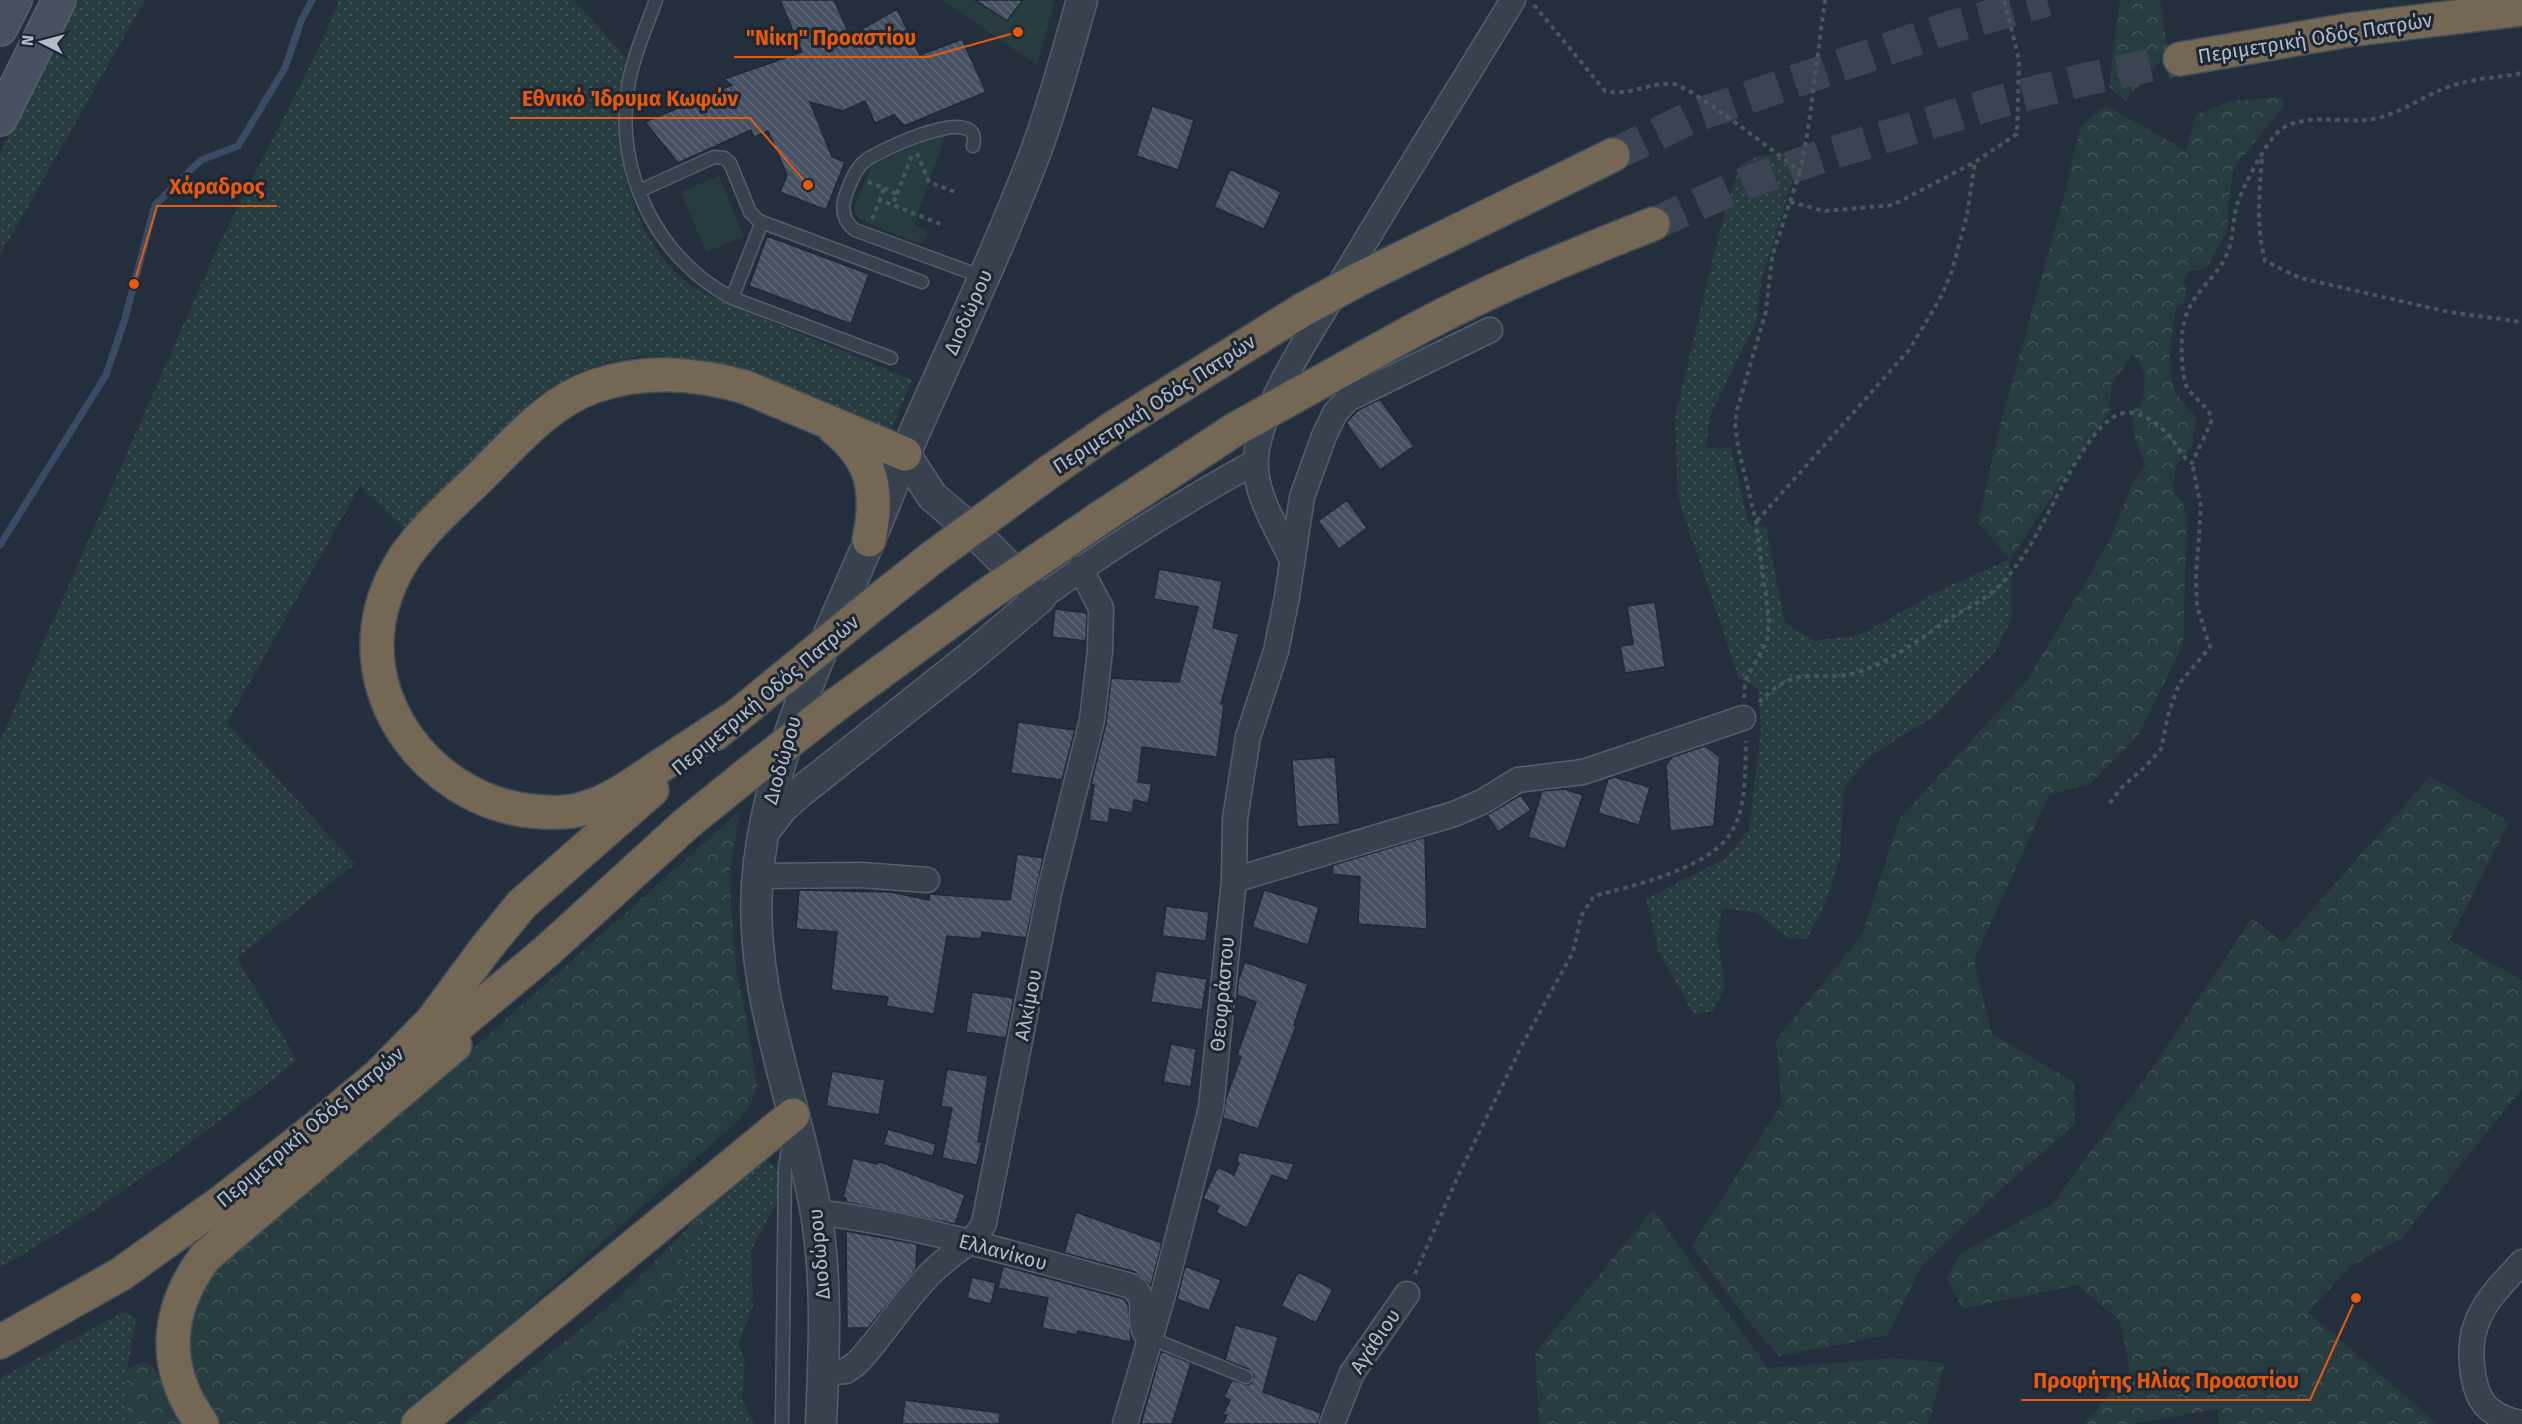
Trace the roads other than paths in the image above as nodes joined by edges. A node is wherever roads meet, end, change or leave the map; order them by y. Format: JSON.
{"nodes":[{"id":1,"x":15,"y":0,"type":"edge"},
{"id":2,"x":59,"y":0,"type":"edge"},
{"id":3,"x":656,"y":0,"type":"edge"},
{"id":4,"x":1082,"y":0,"type":"edge"},
{"id":5,"x":1513,"y":0,"type":"edge"},
{"id":6,"x":2522,"y":9,"type":"edge"},
{"id":7,"x":0,"y":29,"type":"edge"},
{"id":8,"x":2180,"y":59,"type":"tunnel mouth"},
{"id":9,"x":0,"y":118,"type":"edge"},
{"id":10,"x":973,"y":146,"type":"dead end"},
{"id":11,"x":1613,"y":155,"type":"tunnel mouth"},
{"id":12,"x":639,"y":191,"type":"junction"},
{"id":13,"x":762,"y":222,"type":"junction"},
{"id":14,"x":1653,"y":224,"type":"tunnel mouth"},
{"id":15,"x":984,"y":278,"type":"junction"},
{"id":16,"x":922,"y":282,"type":"dead end"},
{"id":17,"x":732,"y":298,"type":"junction"},
{"id":18,"x":1491,"y":330,"type":"dead end"},
{"id":19,"x":891,"y":358,"type":"dead end"},
{"id":20,"x":816,"y":416,"type":"junction"},
{"id":21,"x":905,"y":454,"type":"junction"},
{"id":22,"x":1255,"y":462,"type":"junction"},
{"id":23,"x":870,"y":540,"type":"junction"},
{"id":24,"x":1292,"y":560,"type":"junction"},
{"id":25,"x":1080,"y":568,"type":"junction"},
{"id":26,"x":1040,"y":598,"type":"junction"},
{"id":27,"x":1743,"y":718,"type":"road end"},
{"id":28,"x":732,"y":719,"type":"junction"},
{"id":29,"x":763,"y":834,"type":"junction"},
{"id":30,"x":757,"y":876,"type":"junction"},
{"id":31,"x":927,"y":880,"type":"dead end"},
{"id":32,"x":1234,"y":880,"type":"junction"},
{"id":33,"x":548,"y":950,"type":"junction"},
{"id":34,"x":793,"y":1115,"type":"junction"},
{"id":35,"x":816,"y":1212,"type":"junction"},
{"id":36,"x":969,"y":1243,"type":"junction"},
{"id":37,"x":2522,"y":1262,"type":"edge"},
{"id":38,"x":1407,"y":1294,"type":"road end"},
{"id":39,"x":1150,"y":1338,"type":"junction"},
{"id":40,"x":0,"y":1342,"type":"edge"},
{"id":41,"x":0,"y":1359,"type":"edge"},
{"id":42,"x":823,"y":1373,"type":"junction"},
{"id":43,"x":1246,"y":1377,"type":"dead end"},
{"id":44,"x":202,"y":1424,"type":"edge"},
{"id":45,"x":418,"y":1424,"type":"edge"},
{"id":46,"x":782,"y":1424,"type":"edge"},
{"id":47,"x":821,"y":1424,"type":"edge"},
{"id":48,"x":1125,"y":1424,"type":"edge"},
{"id":49,"x":1332,"y":1424,"type":"edge"},
{"id":50,"x":2522,"y":1424,"type":"edge"}],
"edges":[{"from":1,"to":7,"type":"main road"},
{"from":2,"to":9,"type":"main road"},
{"from":3,"to":12,"type":"lane"},
{"from":4,"to":15,"type":"street","name":"Διοδώρου"},
{"from":5,"to":22,"type":"street"},
{"from":6,"to":8,"type":"highway","name":"Περιμετρική Οδός Πατρών"},
{"from":10,"to":15,"type":"lane"},
{"from":11,"to":28,"type":"highway","name":"Περιμετρική Οδός Πατρών","bridge":true},
{"from":12,"to":13,"type":"lane"},
{"from":12,"to":17,"type":"lane"},
{"from":13,"to":16,"type":"lane"},
{"from":13,"to":17,"type":"lane"},
{"from":14,"to":33,"type":"highway","name":"Περιμετρική Οδός Πατρών","bridge":true},
{"from":15,"to":21,"type":"street","name":"Διοδώρου"},
{"from":17,"to":19,"type":"lane"},
{"from":18,"to":24,"type":"street","name":"Θεοφράστου"},
{"from":20,"to":21,"type":"highway"},
{"from":20,"to":23,"type":"highway"},
{"from":20,"to":28,"type":"highway"},
{"from":21,"to":23,"type":"street","name":"Διοδώρου"},
{"from":21,"to":26,"type":"street"},
{"from":22,"to":24,"type":"street"},
{"from":22,"to":25,"type":"street"},
{"from":23,"to":29,"type":"street","name":"Διοδώρου"},
{"from":24,"to":32,"type":"street","name":"Θεοφράστου"},
{"from":25,"to":26,"type":"street"},
{"from":25,"to":36,"type":"street","name":"Αλκίμου"},
{"from":26,"to":29,"type":"street"},
{"from":27,"to":32,"type":"street"},
{"from":28,"to":40,"type":"highway","name":"Περιμετρική Οδός Πατρών"},
{"from":29,"to":30,"type":"street","name":"Διοδώρου"},
{"from":30,"to":31,"type":"street"},
{"from":30,"to":34,"type":"street","name":"Διοδώρου"},
{"from":32,"to":39,"type":"street","name":"Θεοφράστου"},
{"from":33,"to":41,"type":"highway","name":"Περιμετρική Οδός Πατρών"},
{"from":33,"to":44,"type":"highway"},
{"from":34,"to":35,"type":"street","name":"Διοδώρου"},
{"from":34,"to":45,"type":"highway"},
{"from":34,"to":46,"type":"lane"},
{"from":35,"to":36,"type":"street","name":"Ελλανίκου"},
{"from":35,"to":42,"type":"street","name":"Διοδώρου"},
{"from":36,"to":39,"type":"street","name":"Ελλανίκου"},
{"from":36,"to":42,"type":"street","name":"Αλκίμου"},
{"from":37,"to":50,"type":"street"},
{"from":38,"to":49,"type":"street","name":"Αγάθιου"},
{"from":39,"to":43,"type":"lane"},
{"from":39,"to":48,"type":"street","name":"Θεοφράστου"},
{"from":42,"to":47,"type":"street","name":"Διοδώρου"}]}
